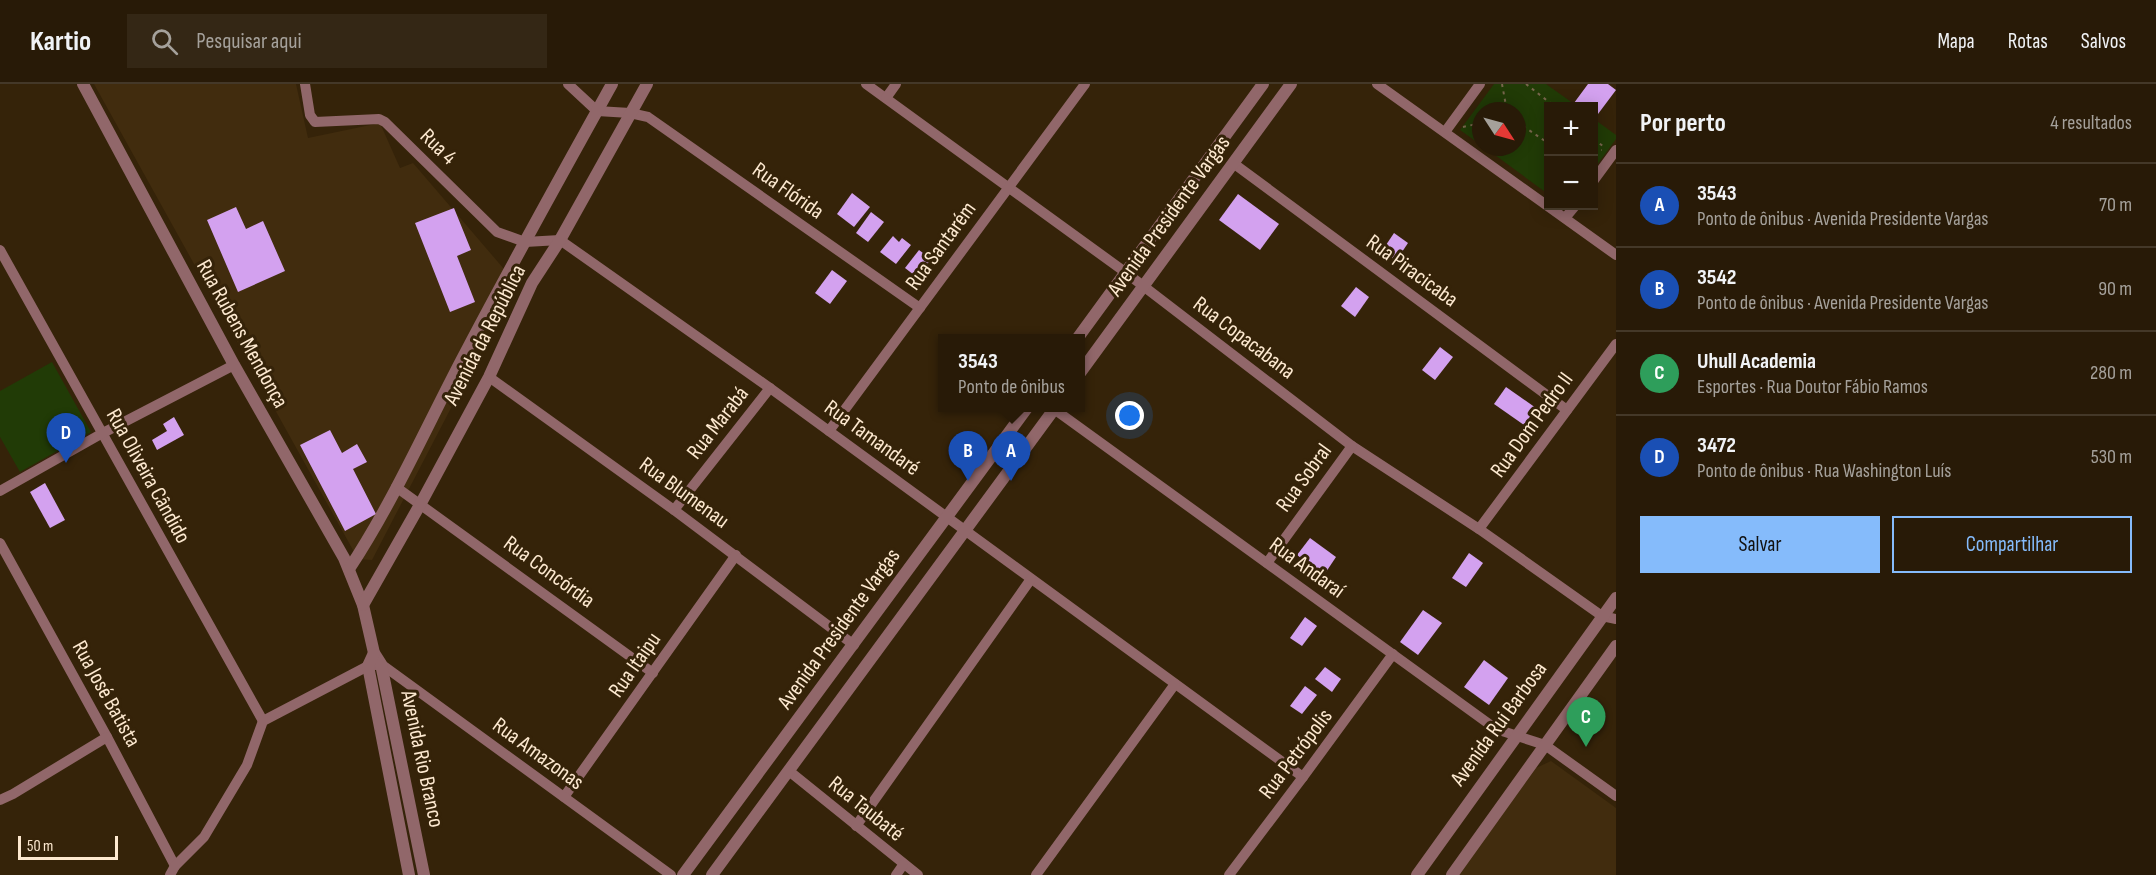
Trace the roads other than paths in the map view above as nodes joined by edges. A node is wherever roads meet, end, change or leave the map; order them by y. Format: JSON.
{"nodes":[{"id":1,"x":83,"y":84,"type":"edge"},
{"id":2,"x":305,"y":84,"type":"edge"},
{"id":3,"x":568,"y":84,"type":"edge"},
{"id":4,"x":612,"y":84,"type":"edge"},
{"id":5,"x":647,"y":84,"type":"edge"},
{"id":6,"x":866,"y":84,"type":"edge"},
{"id":7,"x":896,"y":84,"type":"edge"},
{"id":8,"x":1085,"y":84,"type":"edge"},
{"id":9,"x":1263,"y":84,"type":"edge"},
{"id":10,"x":1291,"y":84,"type":"edge"},
{"id":11,"x":1377,"y":84,"type":"edge"},
{"id":12,"x":1480,"y":84,"type":"edge"},
{"id":13,"x":886,"y":98,"type":"junction"},
{"id":14,"x":597,"y":111,"type":"junction"},
{"id":15,"x":630,"y":113,"type":"junction"},
{"id":16,"x":1445,"y":132,"type":"junction"},
{"id":17,"x":1616,"y":150,"type":"edge"},
{"id":18,"x":1233,"y":163,"type":"junction"},
{"id":19,"x":1598,"y":173,"type":"edge"},
{"id":20,"x":1009,"y":188,"type":"junction"},
{"id":21,"x":1572,"y":210,"type":"edge"},
{"id":22,"x":1566,"y":218,"type":"junction"},
{"id":23,"x":560,"y":240,"type":"junction"},
{"id":24,"x":525,"y":242,"type":"junction"},
{"id":25,"x":0,"y":250,"type":"edge"},
{"id":26,"x":1616,"y":255,"type":"edge"},
{"id":27,"x":1125,"y":272,"type":"junction"},
{"id":28,"x":1144,"y":286,"type":"junction"},
{"id":29,"x":920,"y":308,"type":"junction"},
{"id":30,"x":1081,"y":334,"type":"edge"},
{"id":31,"x":1616,"y":344,"type":"edge"},
{"id":32,"x":234,"y":365,"type":"junction"},
{"id":33,"x":1085,"y":366,"type":"edge"},
{"id":34,"x":489,"y":377,"type":"junction"},
{"id":35,"x":770,"y":388,"type":"junction"},
{"id":36,"x":1567,"y":410,"type":"junction"},
{"id":37,"x":1024,"y":412,"type":"edge"},
{"id":38,"x":1051,"y":412,"type":"edge"},
{"id":39,"x":1059,"y":412,"type":"edge"},
{"id":40,"x":830,"y":431,"type":"junction"},
{"id":41,"x":101,"y":434,"type":"junction"},
{"id":42,"x":1352,"y":446,"type":"junction"},
{"id":43,"x":396,"y":487,"type":"junction"},
{"id":44,"x":0,"y":491,"type":"edge"},
{"id":45,"x":421,"y":503,"type":"junction"},
{"id":46,"x":674,"y":510,"type":"junction"},
{"id":47,"x":947,"y":517,"type":"junction"},
{"id":48,"x":1479,"y":529,"type":"junction"},
{"id":49,"x":965,"y":531,"type":"junction"},
{"id":50,"x":0,"y":543,"type":"edge"},
{"id":51,"x":736,"y":555,"type":"junction"},
{"id":52,"x":1267,"y":563,"type":"junction"},
{"id":53,"x":349,"y":569,"type":"junction"},
{"id":54,"x":1031,"y":579,"type":"junction"},
{"id":55,"x":1616,"y":598,"type":"edge"},
{"id":56,"x":363,"y":605,"type":"junction"},
{"id":57,"x":1602,"y":616,"type":"junction"},
{"id":58,"x":1616,"y":619,"type":"edge"},
{"id":59,"x":854,"y":645,"type":"junction"},
{"id":60,"x":1616,"y":646,"type":"edge"},
{"id":61,"x":374,"y":653,"type":"junction"},
{"id":62,"x":1393,"y":654,"type":"junction"},
{"id":63,"x":381,"y":664,"type":"junction"},
{"id":64,"x":368,"y":666,"type":"junction"},
{"id":65,"x":653,"y":673,"type":"junction"},
{"id":66,"x":1175,"y":684,"type":"junction"},
{"id":67,"x":263,"y":721,"type":"junction"},
{"id":68,"x":1517,"y":735,"type":"junction"},
{"id":69,"x":107,"y":737,"type":"junction"},
{"id":70,"x":1545,"y":745,"type":"junction"},
{"id":71,"x":789,"y":771,"type":"junction"},
{"id":72,"x":1303,"y":777,"type":"junction"},
{"id":73,"x":1616,"y":796,"type":"edge"},
{"id":74,"x":564,"y":797,"type":"junction"},
{"id":75,"x":0,"y":800,"type":"edge"},
{"id":76,"x":856,"y":826,"type":"junction"},
{"id":77,"x":903,"y":865,"type":"junction"},
{"id":78,"x":172,"y":870,"type":"edge"},
{"id":79,"x":409,"y":875,"type":"edge"},
{"id":80,"x":424,"y":875,"type":"edge"},
{"id":81,"x":671,"y":875,"type":"edge"},
{"id":82,"x":683,"y":875,"type":"edge"},
{"id":83,"x":712,"y":875,"type":"edge"},
{"id":84,"x":896,"y":875,"type":"edge"},
{"id":85,"x":918,"y":875,"type":"edge"},
{"id":86,"x":1036,"y":875,"type":"edge"},
{"id":87,"x":1229,"y":875,"type":"edge"},
{"id":88,"x":1417,"y":875,"type":"edge"},
{"id":89,"x":1452,"y":875,"type":"edge"}],
"edges":[{"from":1,"to":32,"type":"street","name":"Rua Rubens Mendonça"},
{"from":2,"to":24,"type":"street","name":"Rua 4"},
{"from":3,"to":14,"type":"street"},
{"from":4,"to":14,"type":"street","name":"Avenida da República"},
{"from":5,"to":15,"type":"street","name":"Avenida da República"},
{"from":6,"to":13,"type":"street","name":"Rua Copacabana"},
{"from":7,"to":13,"type":"street"},
{"from":8,"to":20,"type":"street","name":"Rua Santarém"},
{"from":9,"to":27,"type":"street","name":"Avenida Presidente Vargas"},
{"from":10,"to":18,"type":"street","name":"Avenida Presidente Vargas"},
{"from":11,"to":16,"type":"street"},
{"from":12,"to":16,"type":"street"},
{"from":13,"to":20,"type":"street","name":"Rua Copacabana"},
{"from":14,"to":15,"type":"street","name":"Rua Flórida"},
{"from":14,"to":24,"type":"street","name":"Avenida da República"},
{"from":15,"to":23,"type":"street","name":"Avenida da República"},
{"from":15,"to":29,"type":"street","name":"Rua Flórida"},
{"from":16,"to":22,"type":"street"},
{"from":17,"to":19,"type":"street"},
{"from":18,"to":28,"type":"street","name":"Avenida Presidente Vargas"},
{"from":18,"to":36,"type":"street","name":"Rua Piracicaba"},
{"from":20,"to":27,"type":"street","name":"Rua Copacabana"},
{"from":20,"to":29,"type":"street","name":"Rua Santarém"},
{"from":21,"to":22,"type":"street"},
{"from":22,"to":26,"type":"street"},
{"from":23,"to":24,"type":"street","name":"Rua 4"},
{"from":23,"to":34,"type":"street","name":"Avenida da República"},
{"from":23,"to":35,"type":"street","name":"Rua Tamandaré"},
{"from":24,"to":43,"type":"street","name":"Avenida da República"},
{"from":25,"to":41,"type":"street","name":"Rua Oliveira Cândido"},
{"from":27,"to":28,"type":"street","name":"Rua Copacabana"},
{"from":27,"to":30,"type":"street","name":"Avenida Presidente Vargas"},
{"from":28,"to":33,"type":"street","name":"Avenida Presidente Vargas"},
{"from":28,"to":42,"type":"street","name":"Rua Copacabana"},
{"from":29,"to":40,"type":"street","name":"Rua Santarém"},
{"from":31,"to":36,"type":"street","name":"Rua Dom Pedro II"},
{"from":32,"to":41,"type":"street"},
{"from":32,"to":53,"type":"street","name":"Rua Rubens Mendonça"},
{"from":34,"to":45,"type":"street","name":"Avenida da República"},
{"from":34,"to":46,"type":"street","name":"Rua Blumenau"},
{"from":35,"to":40,"type":"street","name":"Rua Tamandaré"},
{"from":35,"to":46,"type":"street","name":"Rua Marabá"},
{"from":36,"to":48,"type":"street","name":"Rua Dom Pedro II"},
{"from":37,"to":47,"type":"street","name":"Avenida Presidente Vargas"},
{"from":38,"to":49,"type":"street","name":"Avenida Presidente Vargas"},
{"from":39,"to":52,"type":"street","name":"Rua Andaraí"},
{"from":40,"to":47,"type":"street","name":"Rua Tamandaré"},
{"from":41,"to":44,"type":"street"},
{"from":41,"to":67,"type":"street","name":"Rua Oliveira Cândido"},
{"from":42,"to":48,"type":"street","name":"Rua Copacabana"},
{"from":42,"to":52,"type":"street","name":"Rua Sobral"},
{"from":43,"to":45,"type":"street","name":"Rua Concórdia"},
{"from":43,"to":53,"type":"street","name":"Avenida da República"},
{"from":45,"to":56,"type":"street","name":"Avenida da República"},
{"from":45,"to":65,"type":"street","name":"Rua Concórdia"},
{"from":46,"to":51,"type":"street","name":"Rua Blumenau"},
{"from":47,"to":49,"type":"street","name":"Rua Tamandaré"},
{"from":47,"to":59,"type":"street","name":"Avenida Presidente Vargas"},
{"from":48,"to":57,"type":"street","name":"Rua Copacabana"},
{"from":49,"to":54,"type":"street","name":"Rua Tamandaré"},
{"from":49,"to":71,"type":"street","name":"Avenida Presidente Vargas"},
{"from":50,"to":69,"type":"street","name":"Rua José Batista"},
{"from":51,"to":59,"type":"street","name":"Rua Blumenau"},
{"from":51,"to":65,"type":"street","name":"Rua Itaipu"},
{"from":52,"to":62,"type":"street","name":"Rua Andaraí"},
{"from":53,"to":56,"type":"street","name":"Rua Rubens Mendonça"},
{"from":54,"to":66,"type":"street","name":"Rua Tamandaré"},
{"from":54,"to":76,"type":"street"},
{"from":55,"to":57,"type":"street","name":"Avenida Rui Barbosa"},
{"from":56,"to":61,"type":"street","name":"Avenida Rio Branco"},
{"from":57,"to":58,"type":"street"},
{"from":57,"to":68,"type":"street","name":"Avenida Rui Barbosa"},
{"from":59,"to":82,"type":"street","name":"Avenida Presidente Vargas"},
{"from":60,"to":70,"type":"street"},
{"from":61,"to":63,"type":"street","name":"Avenida Rio Branco"},
{"from":61,"to":64,"type":"street"},
{"from":62,"to":68,"type":"street","name":"Rua Andaraí"},
{"from":62,"to":72,"type":"street","name":"Rua Petrópolis"},
{"from":63,"to":64,"type":"street"},
{"from":63,"to":74,"type":"street","name":"Rua Amazonas"},
{"from":63,"to":80,"type":"street","name":"Avenida Rio Branco"},
{"from":64,"to":67,"type":"street"},
{"from":64,"to":79,"type":"street","name":"Avenida Rio Branco"},
{"from":65,"to":74,"type":"street","name":"Rua Itaipu"},
{"from":66,"to":72,"type":"street","name":"Rua Tamandaré"},
{"from":66,"to":86,"type":"street"},
{"from":67,"to":78,"type":"street"},
{"from":68,"to":70,"type":"street","name":"Rua Andaraí"},
{"from":68,"to":88,"type":"street","name":"Avenida Rui Barbosa"},
{"from":69,"to":75,"type":"street"},
{"from":69,"to":78,"type":"street","name":"Rua José Batista"},
{"from":70,"to":73,"type":"street","name":"Rua Andaraí"},
{"from":70,"to":89,"type":"street"},
{"from":71,"to":76,"type":"street","name":"Rua Taubaté"},
{"from":71,"to":83,"type":"street","name":"Avenida Presidente Vargas"},
{"from":72,"to":87,"type":"street","name":"Rua Petrópolis"},
{"from":74,"to":81,"type":"street","name":"Rua Amazonas"},
{"from":76,"to":77,"type":"street","name":"Rua Taubaté"},
{"from":77,"to":84,"type":"street"},
{"from":77,"to":85,"type":"street","name":"Rua Taubaté"}]}
